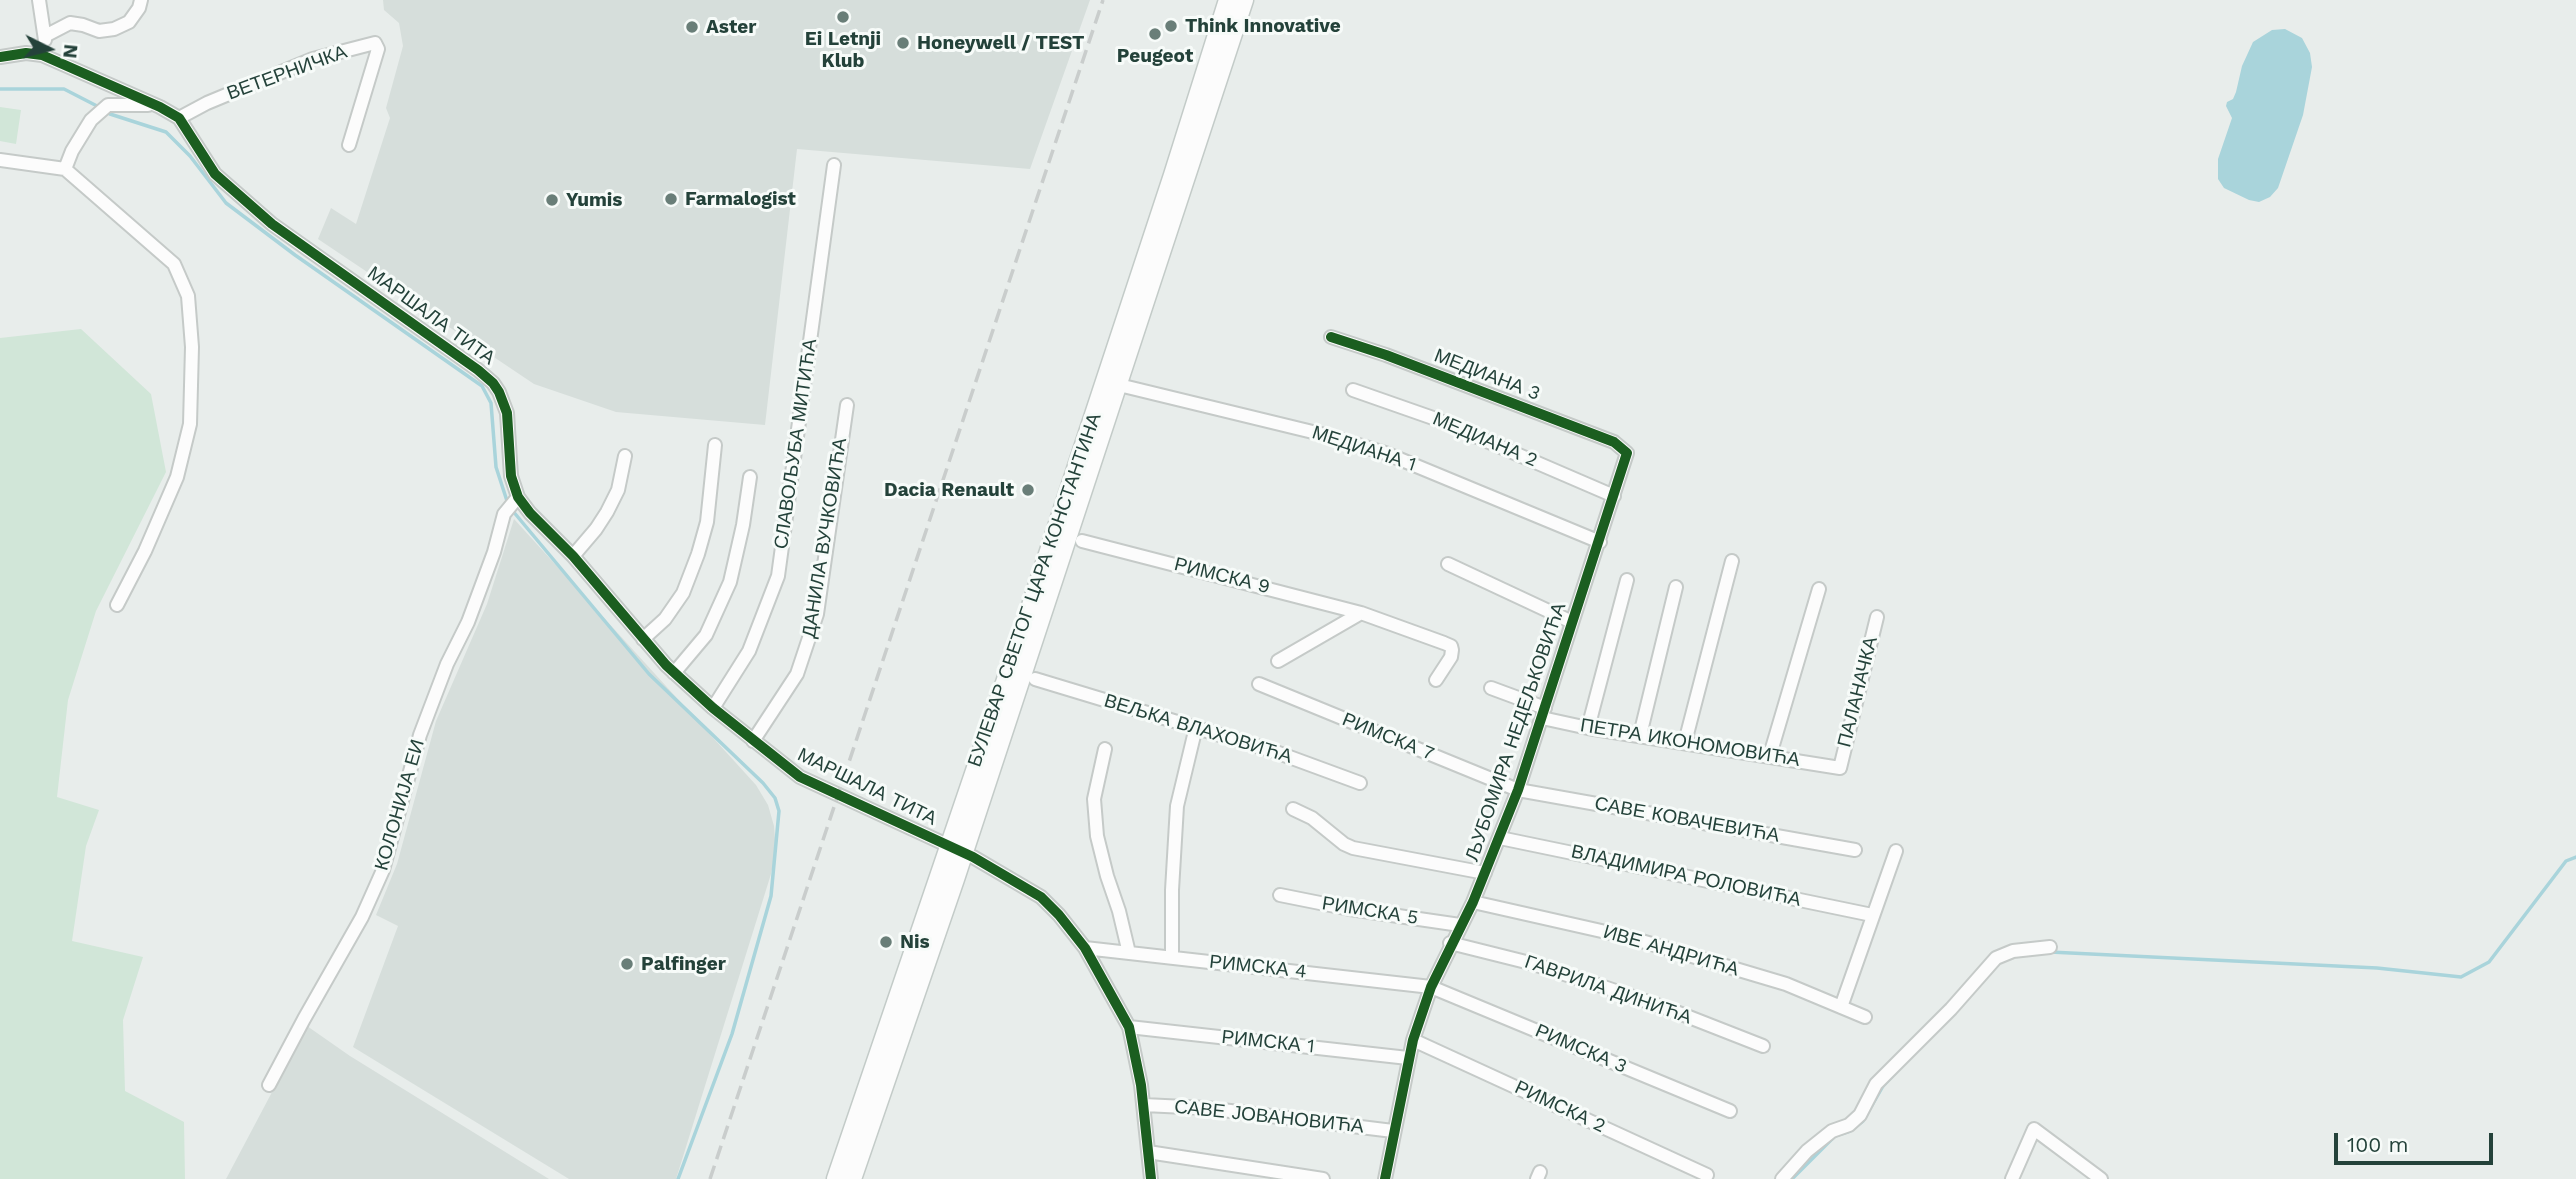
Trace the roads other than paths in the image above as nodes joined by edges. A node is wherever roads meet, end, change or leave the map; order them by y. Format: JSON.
{"nodes":[{"id":1,"x":40,"y":0,"type":"edge"},
{"id":2,"x":141,"y":0,"type":"edge"},
{"id":3,"x":1228,"y":0,"type":"edge"},
{"id":4,"x":1244,"y":0,"type":"edge"},
{"id":5,"x":46,"y":36,"type":"junction"},
{"id":6,"x":42,"y":55,"type":"junction"},
{"id":7,"x":0,"y":57,"type":"edge"},
{"id":8,"x":160,"y":107,"type":"junction"},
{"id":9,"x":180,"y":118,"type":"junction"},
{"id":10,"x":349,"y":145,"type":"dead end"},
{"id":11,"x":0,"y":160,"type":"edge"},
{"id":12,"x":834,"y":165,"type":"dead end"},
{"id":13,"x":65,"y":169,"type":"junction"},
{"id":14,"x":1331,"y":337,"type":"dead end"},
{"id":15,"x":1119,"y":385,"type":"junction"},
{"id":16,"x":1353,"y":390,"type":"dead end"},
{"id":17,"x":847,"y":405,"type":"dead end"},
{"id":18,"x":715,"y":445,"type":"dead end"},
{"id":19,"x":1627,"y":453,"type":"joint"},
{"id":20,"x":625,"y":456,"type":"dead end"},
{"id":21,"x":750,"y":477,"type":"dead end"},
{"id":22,"x":1614,"y":496,"type":"junction"},
{"id":23,"x":516,"y":500,"type":"junction"},
{"id":24,"x":1082,"y":541,"type":"dead end"},
{"id":25,"x":1600,"y":542,"type":"junction"},
{"id":26,"x":573,"y":556,"type":"junction"},
{"id":27,"x":1732,"y":561,"type":"dead end"},
{"id":28,"x":1448,"y":564,"type":"dead end"},
{"id":29,"x":1627,"y":580,"type":"dead end"},
{"id":30,"x":1676,"y":587,"type":"dead end"},
{"id":31,"x":1819,"y":589,"type":"dead end"},
{"id":32,"x":117,"y":605,"type":"dead end"},
{"id":33,"x":1361,"y":613,"type":"junction"},
{"id":34,"x":1877,"y":617,"type":"dead end"},
{"id":35,"x":1572,"y":622,"type":"junction"},
{"id":36,"x":643,"y":639,"type":"junction"},
{"id":37,"x":1278,"y":661,"type":"dead end"},
{"id":38,"x":674,"y":673,"type":"junction"},
{"id":39,"x":1034,"y":679,"type":"dead end"},
{"id":40,"x":1436,"y":680,"type":"dead end"},
{"id":41,"x":1259,"y":684,"type":"dead end"},
{"id":42,"x":1491,"y":688,"type":"dead end"},
{"id":43,"x":713,"y":708,"type":"junction"},
{"id":44,"x":1543,"y":713,"type":"junction"},
{"id":45,"x":1196,"y":727,"type":"junction"},
{"id":46,"x":1588,"y":728,"type":"junction"},
{"id":47,"x":1640,"y":735,"type":"junction"},
{"id":48,"x":753,"y":741,"type":"junction"},
{"id":49,"x":1685,"y":742,"type":"junction"},
{"id":50,"x":1105,"y":749,"type":"dead end"},
{"id":51,"x":1770,"y":755,"type":"junction"},
{"id":52,"x":1840,"y":768,"type":"joint"},
{"id":53,"x":1360,"y":783,"type":"dead end"},
{"id":54,"x":1518,"y":790,"type":"junction"},
{"id":55,"x":1293,"y":808,"type":"dead end"},
{"id":56,"x":1500,"y":838,"type":"junction"},
{"id":57,"x":956,"y":849,"type":"junction"},
{"id":58,"x":1856,"y":850,"type":"dead end"},
{"id":59,"x":1896,"y":851,"type":"dead end"},
{"id":60,"x":1485,"y":873,"type":"junction"},
{"id":61,"x":1280,"y":895,"type":"dead end"},
{"id":62,"x":1472,"y":902,"type":"junction"},
{"id":63,"x":1872,"y":915,"type":"junction"},
{"id":64,"x":1460,"y":925,"type":"junction"},
{"id":65,"x":1450,"y":943,"type":"junction"},
{"id":66,"x":2050,"y":947,"type":"dead end"},
{"id":67,"x":1085,"y":948,"type":"junction"},
{"id":68,"x":1129,"y":953,"type":"junction"},
{"id":69,"x":1172,"y":957,"type":"junction"},
{"id":70,"x":1431,"y":987,"type":"junction"},
{"id":71,"x":1841,"y":1007,"type":"junction"},
{"id":72,"x":1865,"y":1017,"type":"dead end"},
{"id":73,"x":1129,"y":1027,"type":"junction"},
{"id":74,"x":1413,"y":1040,"type":"junction"},
{"id":75,"x":1763,"y":1046,"type":"dead end"},
{"id":76,"x":1408,"y":1058,"type":"junction"},
{"id":77,"x":269,"y":1085,"type":"dead end"},
{"id":78,"x":1144,"y":1105,"type":"junction"},
{"id":79,"x":1730,"y":1111,"type":"dead end"},
{"id":80,"x":1394,"y":1131,"type":"junction"},
{"id":81,"x":1148,"y":1152,"type":"junction"},
{"id":82,"x":1707,"y":1175,"type":"dead end"},
{"id":83,"x":836,"y":1179,"type":"edge"},
{"id":84,"x":852,"y":1179,"type":"edge"},
{"id":85,"x":1151,"y":1179,"type":"edge"},
{"id":86,"x":1323,"y":1179,"type":"edge"},
{"id":87,"x":1385,"y":1179,"type":"edge"},
{"id":88,"x":1782,"y":1179,"type":"edge"},
{"id":89,"x":2012,"y":1179,"type":"edge"},
{"id":90,"x":2101,"y":1179,"type":"edge"}],
"edges":[{"from":1,"to":5,"type":"street"},
{"from":2,"to":5,"type":"street"},
{"from":3,"to":57,"type":"main road","name":"БУЛЕВАР СВЕТОГ ЦАРА КОНСТАНТИНА"},
{"from":4,"to":15,"type":"main road","name":"БУЛЕВАР СВЕТОГ ЦАРА КОНСТАНТИНА"},
{"from":5,"to":6,"type":"street"},
{"from":6,"to":7,"type":"street","name":"МАРШАЛА ТИТА"},
{"from":6,"to":8,"type":"street","name":"МАРШАЛА ТИТА"},
{"from":8,"to":9,"type":"street","name":"МАРШАЛА ТИТА"},
{"from":8,"to":13,"type":"street"},
{"from":9,"to":10,"type":"street","name":"ВЕТЕРНИЧКА"},
{"from":9,"to":23,"type":"street","name":"МАРШАЛА ТИТА"},
{"from":11,"to":13,"type":"street"},
{"from":12,"to":43,"type":"street","name":"СЛАВОЉУБА МИТИЋА"},
{"from":13,"to":32,"type":"street"},
{"from":14,"to":19,"type":"street","name":"МЕДИАНА 3"},
{"from":15,"to":25,"type":"street","name":"МЕДИАНА 1"},
{"from":15,"to":57,"type":"main road","name":"БУЛЕВАР СВЕТОГ ЦАРА КОНСТАНТИНА"},
{"from":16,"to":22,"type":"street","name":"МЕДИАНА 2"},
{"from":17,"to":48,"type":"street","name":"ДАНИЛА ВУЧКОВИЋА"},
{"from":18,"to":36,"type":"street"},
{"from":19,"to":22,"type":"street","name":"ЉУБОМИРА НЕДЕЉКОВИЋА"},
{"from":20,"to":26,"type":"street"},
{"from":21,"to":38,"type":"street"},
{"from":22,"to":25,"type":"street","name":"ЉУБОМИРА НЕДЕЉКОВИЋА"},
{"from":23,"to":26,"type":"street","name":"МАРШАЛА ТИТА"},
{"from":23,"to":77,"type":"street","name":"КОЛОНИЈА ЕИ"},
{"from":24,"to":33,"type":"street","name":"РИМСКА 9"},
{"from":25,"to":35,"type":"street","name":"ЉУБОМИРА НЕДЕЉКОВИЋА"},
{"from":26,"to":36,"type":"street","name":"МАРШАЛА ТИТА"},
{"from":27,"to":49,"type":"street"},
{"from":28,"to":35,"type":"street"},
{"from":29,"to":46,"type":"street"},
{"from":30,"to":47,"type":"street"},
{"from":31,"to":51,"type":"street"},
{"from":33,"to":37,"type":"street"},
{"from":33,"to":40,"type":"street","name":"РИМСКА 9"},
{"from":34,"to":52,"type":"street","name":"ПАЛАНАЧКА"},
{"from":35,"to":44,"type":"street","name":"ЉУБОМИРА НЕДЕЉКОВИЋА"},
{"from":36,"to":38,"type":"street","name":"МАРШАЛА ТИТА"},
{"from":38,"to":43,"type":"street","name":"МАРШАЛА ТИТА"},
{"from":39,"to":45,"type":"street","name":"ВЕЉКА ВЛАХОВИЋА"},
{"from":41,"to":54,"type":"street","name":"РИМСКА 7"},
{"from":42,"to":44,"type":"street","name":"ПЕТРА ИКОНОМОВИЋА"},
{"from":43,"to":48,"type":"street","name":"МАРШАЛА ТИТА"},
{"from":44,"to":46,"type":"street","name":"ПЕТРА ИКОНОМОВИЋА"},
{"from":44,"to":54,"type":"street","name":"ЉУБОМИРА НЕДЕЉКОВИЋА"},
{"from":45,"to":53,"type":"street","name":"ВЕЉКА ВЛАХОВИЋА"},
{"from":45,"to":69,"type":"street"},
{"from":46,"to":47,"type":"street","name":"ПЕТРА ИКОНОМОВИЋА"},
{"from":47,"to":49,"type":"street","name":"ПЕТРА ИКОНОМОВИЋА"},
{"from":48,"to":57,"type":"street","name":"МАРШАЛА ТИТА"},
{"from":49,"to":51,"type":"street","name":"ПЕТРА ИКОНОМОВИЋА"},
{"from":50,"to":68,"type":"street"},
{"from":51,"to":52,"type":"street","name":"ПЕТРА ИКОНОМОВИЋА"},
{"from":54,"to":56,"type":"street","name":"ЉУБОМИРА НЕДЕЉКОВИЋА"},
{"from":54,"to":58,"type":"street","name":"САВЕ КОВАЧЕВИЋА"},
{"from":55,"to":60,"type":"street"},
{"from":56,"to":60,"type":"street","name":"ЉУБОМИРА НЕДЕЉКОВИЋА"},
{"from":56,"to":63,"type":"street","name":"ВЛАДИМИРА РОЛОВИЋА"},
{"from":57,"to":67,"type":"street","name":"МАРШАЛА ТИТА"},
{"from":57,"to":83,"type":"main road","name":"БУЛЕВАР СВЕТОГ ЦАРА КОНСТАНТИНА"},
{"from":57,"to":84,"type":"main road","name":"БУЛЕВАР СВЕТОГ ЦАРА КОНСТАНТИНА"},
{"from":59,"to":63,"type":"street"},
{"from":60,"to":62,"type":"street","name":"ЉУБОМИРА НЕДЕЉКОВИЋА"},
{"from":61,"to":64,"type":"street","name":"РИМСКА 5"},
{"from":62,"to":64,"type":"street","name":"ЉУБОМИРА НЕДЕЉКОВИЋА"},
{"from":62,"to":71,"type":"street","name":"ИВЕ АНДРИЋА"},
{"from":63,"to":71,"type":"street"},
{"from":64,"to":65,"type":"street","name":"ЉУБОМИРА НЕДЕЉКОВИЋА"},
{"from":65,"to":70,"type":"street","name":"ЉУБОМИРА НЕДЕЉКОВИЋА"},
{"from":65,"to":75,"type":"street","name":"ГАВРИЛА ДИНИЋА"},
{"from":66,"to":88,"type":"street"},
{"from":67,"to":68,"type":"street","name":"РИМСКА 4"},
{"from":67,"to":73,"type":"street","name":"МАРШАЛА ТИТА"},
{"from":68,"to":69,"type":"street","name":"РИМСКА 4"},
{"from":69,"to":70,"type":"street","name":"РИМСКА 4"},
{"from":70,"to":74,"type":"street","name":"ЉУБОМИРА НЕДЕЉКОВИЋА"},
{"from":70,"to":79,"type":"street","name":"РИМСКА 3"},
{"from":71,"to":72,"type":"street","name":"ИВЕ АНДРИЋА"},
{"from":73,"to":76,"type":"street","name":"РИМСКА 1"},
{"from":73,"to":78,"type":"street","name":"МАРШАЛА ТИТА"},
{"from":74,"to":76,"type":"street","name":"ЉУБОМИРА НЕДЕЉКОВИЋА"},
{"from":74,"to":82,"type":"street","name":"РИМСКА 2"},
{"from":76,"to":80,"type":"street","name":"ЉУБОМИРА НЕДЕЉКОВИЋА"},
{"from":78,"to":80,"type":"street","name":"САВЕ ЈОВАНОВИЋА"},
{"from":78,"to":81,"type":"street","name":"МАРШАЛА ТИТА"},
{"from":80,"to":87,"type":"street","name":"ЉУБОМИРА НЕДЕЉКОВИЋА"},
{"from":81,"to":85,"type":"street","name":"МАРШАЛА ТИТА"},
{"from":81,"to":86,"type":"street"},
{"from":89,"to":90,"type":"street"}]}
